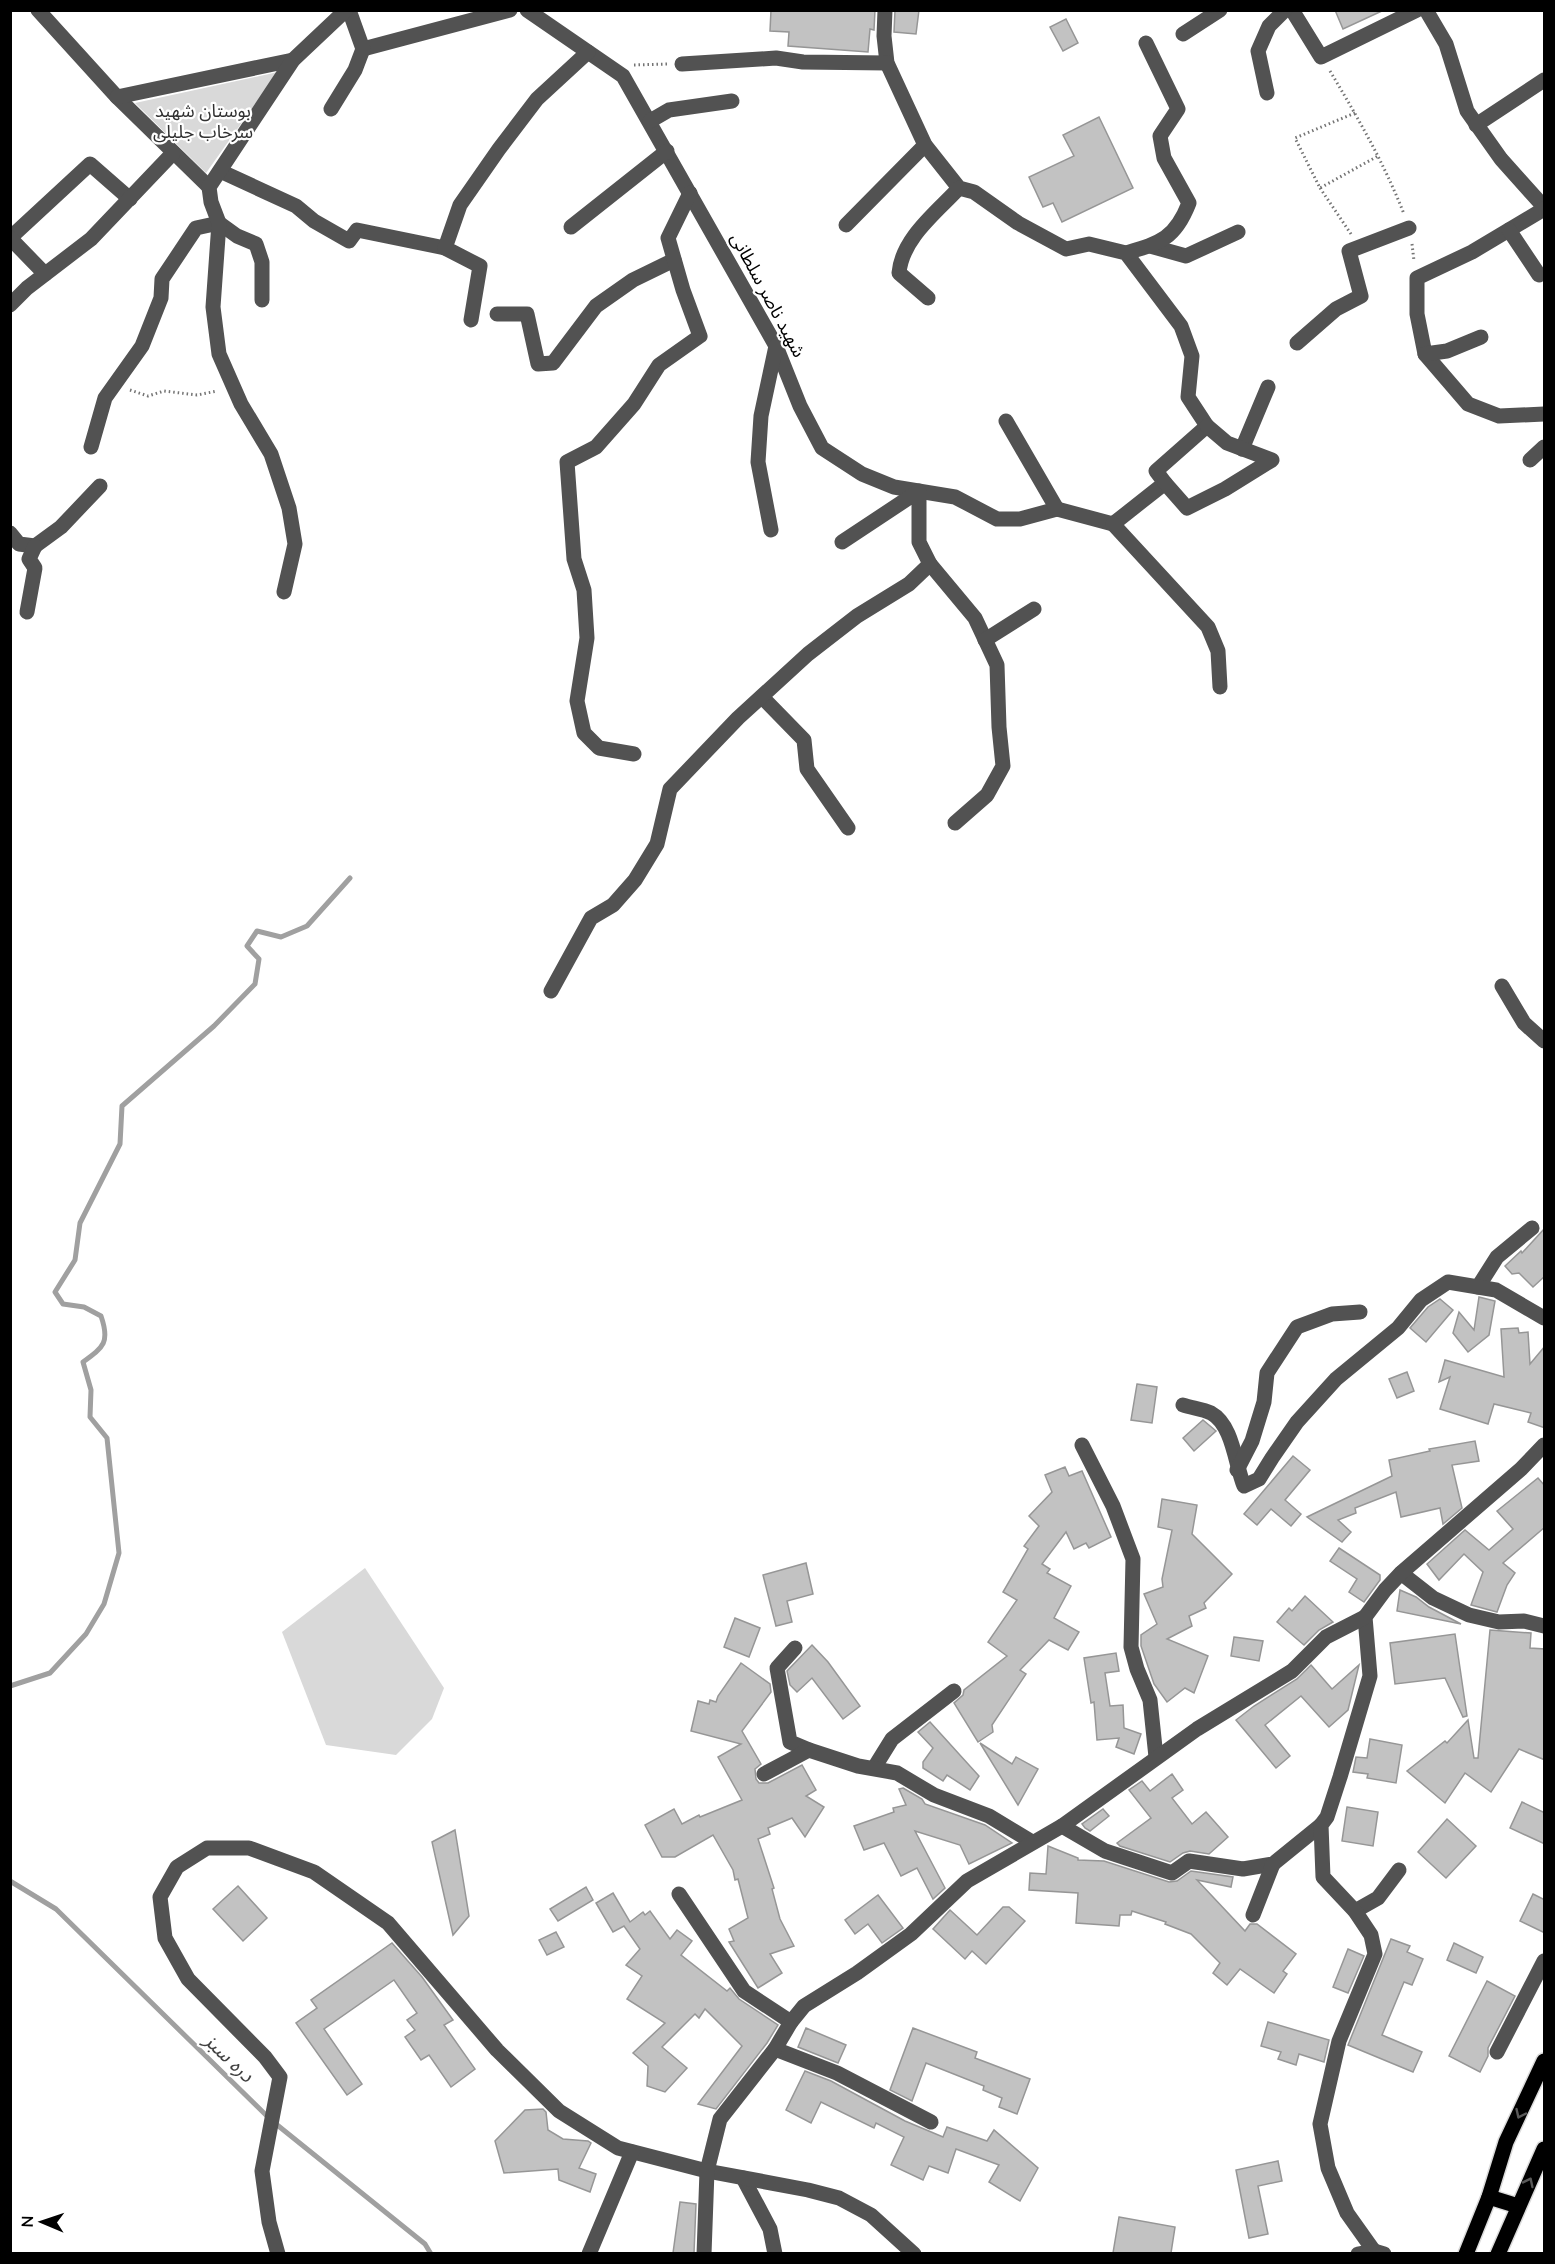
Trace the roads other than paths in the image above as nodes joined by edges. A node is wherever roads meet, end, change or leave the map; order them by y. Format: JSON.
{"nodes":[{"id":1,"x":38,"y":10,"type":"edge"},
{"id":2,"x":348,"y":10,"type":"edge"},
{"id":3,"x":510,"y":10,"type":"edge"},
{"id":4,"x":526,"y":10,"type":"edge"},
{"id":5,"x":885,"y":10,"type":"edge"},
{"id":6,"x":1220,"y":10,"type":"edge"},
{"id":7,"x":1284,"y":10,"type":"edge"},
{"id":8,"x":1292,"y":10,"type":"edge"},
{"id":9,"x":1417,"y":10,"type":"edge"},
{"id":10,"x":1426,"y":10,"type":"edge"},
{"id":11,"x":1183,"y":34,"type":"dead end"},
{"id":12,"x":1146,"y":43,"type":"dead end"},
{"id":13,"x":363,"y":49,"type":"junction"},
{"id":14,"x":588,"y":52,"type":"junction"},
{"id":15,"x":293,"y":60,"type":"junction"},
{"id":16,"x":886,"y":63,"type":"junction"},
{"id":17,"x":682,"y":64,"type":"road end"},
{"id":18,"x":1545,"y":80,"type":"edge"},
{"id":19,"x":1267,"y":93,"type":"dead end"},
{"id":20,"x":117,"y":97,"type":"junction"},
{"id":21,"x":732,"y":101,"type":"dead end"},
{"id":22,"x":331,"y":109,"type":"dead end"},
{"id":23,"x":650,"y":122,"type":"junction"},
{"id":24,"x":1476,"y":124,"type":"junction"},
{"id":25,"x":925,"y":145,"type":"junction"},
{"id":26,"x":667,"y":151,"type":"junction"},
{"id":27,"x":173,"y":153,"type":"junction"},
{"id":28,"x":220,"y":171,"type":"junction"},
{"id":29,"x":209,"y":187,"type":"junction"},
{"id":30,"x":959,"y":188,"type":"junction"},
{"id":31,"x":690,"y":193,"type":"junction"},
{"id":32,"x":130,"y":199,"type":"junction"},
{"id":33,"x":1545,"y":208,"type":"edge"},
{"id":34,"x":219,"y":223,"type":"junction"},
{"id":35,"x":846,"y":225,"type":"dead end"},
{"id":36,"x":571,"y":227,"type":"dead end"},
{"id":37,"x":1409,"y":228,"type":"road end"},
{"id":38,"x":1509,"y":230,"type":"junction"},
{"id":39,"x":1238,"y":232,"type":"dead end"},
{"id":40,"x":10,"y":238,"type":"edge"},
{"id":41,"x":1150,"y":246,"type":"junction"},
{"id":42,"x":445,"y":248,"type":"junction"},
{"id":43,"x":1126,"y":253,"type":"junction"},
{"id":44,"x":674,"y":260,"type":"junction"},
{"id":45,"x":45,"y":274,"type":"junction"},
{"id":46,"x":1539,"y":275,"type":"dead end"},
{"id":47,"x":928,"y":298,"type":"dead end"},
{"id":48,"x":262,"y":300,"type":"dead end"},
{"id":49,"x":10,"y":305,"type":"edge"},
{"id":50,"x":496,"y":314,"type":"dead end"},
{"id":51,"x":471,"y":320,"type":"dead end"},
{"id":52,"x":1481,"y":337,"type":"dead end"},
{"id":53,"x":1297,"y":343,"type":"dead end"},
{"id":54,"x":776,"y":346,"type":"junction"},
{"id":55,"x":1425,"y":354,"type":"junction"},
{"id":56,"x":1268,"y":387,"type":"dead end"},
{"id":57,"x":1545,"y":414,"type":"edge"},
{"id":58,"x":1006,"y":421,"type":"dead end"},
{"id":59,"x":1207,"y":426,"type":"junction"},
{"id":60,"x":91,"y":447,"type":"dead end"},
{"id":61,"x":1545,"y":447,"type":"edge"},
{"id":62,"x":1242,"y":449,"type":"junction"},
{"id":63,"x":1530,"y":460,"type":"dead end"},
{"id":64,"x":1165,"y":483,"type":"junction"},
{"id":65,"x":100,"y":486,"type":"dead end"},
{"id":66,"x":919,"y":491,"type":"junction"},
{"id":67,"x":1057,"y":508,"type":"junction"},
{"id":68,"x":1113,"y":524,"type":"junction"},
{"id":69,"x":771,"y":530,"type":"dead end"},
{"id":70,"x":10,"y":532,"type":"edge"},
{"id":71,"x":842,"y":542,"type":"dead end"},
{"id":72,"x":35,"y":546,"type":"junction"},
{"id":73,"x":930,"y":564,"type":"junction"},
{"id":74,"x":284,"y":592,"type":"dead end"},
{"id":75,"x":1034,"y":609,"type":"dead end"},
{"id":76,"x":27,"y":612,"type":"dead end"},
{"id":77,"x":986,"y":640,"type":"junction"},
{"id":78,"x":1220,"y":687,"type":"dead end"},
{"id":79,"x":762,"y":697,"type":"junction"},
{"id":80,"x":634,"y":754,"type":"dead end"},
{"id":81,"x":955,"y":823,"type":"dead end"},
{"id":82,"x":848,"y":828,"type":"dead end"},
{"id":83,"x":1502,"y":986,"type":"dead end"},
{"id":84,"x":551,"y":991,"type":"dead end"},
{"id":85,"x":1545,"y":1041,"type":"edge"},
{"id":86,"x":1532,"y":1228,"type":"dead end"},
{"id":87,"x":1478,"y":1287,"type":"junction"},
{"id":88,"x":1360,"y":1312,"type":"dead end"},
{"id":89,"x":1545,"y":1318,"type":"edge"},
{"id":90,"x":1183,"y":1405,"type":"dead end"},
{"id":91,"x":1082,"y":1445,"type":"dead end"},
{"id":92,"x":1545,"y":1445,"type":"edge"},
{"id":93,"x":1237,"y":1470,"type":"junction"},
{"id":94,"x":1401,"y":1574,"type":"junction"},
{"id":95,"x":1365,"y":1617,"type":"junction"},
{"id":96,"x":1545,"y":1626,"type":"edge"},
{"id":97,"x":795,"y":1648,"type":"dead end"},
{"id":98,"x":954,"y":1691,"type":"dead end"},
{"id":99,"x":809,"y":1750,"type":"junction"},
{"id":100,"x":1156,"y":1757,"type":"junction"},
{"id":101,"x":874,"y":1768,"type":"junction"},
{"id":102,"x":764,"y":1774,"type":"dead end"},
{"id":103,"x":1321,"y":1825,"type":"junction"},
{"id":104,"x":1062,"y":1826,"type":"junction"},
{"id":105,"x":1032,"y":1842,"type":"junction"},
{"id":106,"x":1273,"y":1864,"type":"junction"},
{"id":107,"x":1399,"y":1870,"type":"dead end"},
{"id":108,"x":679,"y":1894,"type":"dead end"},
{"id":109,"x":1355,"y":1911,"type":"junction"},
{"id":110,"x":1252,"y":1915,"type":"dead end"},
{"id":111,"x":1545,"y":1960,"type":"edge"},
{"id":112,"x":791,"y":2022,"type":"junction"},
{"id":113,"x":775,"y":2049,"type":"junction"},
{"id":114,"x":1497,"y":2052,"type":"dead end"},
{"id":115,"x":1545,"y":2061,"type":"edge"},
{"id":116,"x":931,"y":2122,"type":"dead end"},
{"id":117,"x":1545,"y":2149,"type":"edge"},
{"id":118,"x":632,"y":2152,"type":"junction"},
{"id":119,"x":707,"y":2171,"type":"junction"},
{"id":120,"x":743,"y":2178,"type":"junction"},
{"id":121,"x":1489,"y":2197,"type":"junction"},
{"id":122,"x":1518,"y":2206,"type":"junction"},
{"id":123,"x":1379,"y":2252,"type":"edge"},
{"id":124,"x":278,"y":2253,"type":"edge"},
{"id":125,"x":589,"y":2253,"type":"edge"},
{"id":126,"x":704,"y":2253,"type":"edge"},
{"id":127,"x":775,"y":2253,"type":"edge"},
{"id":128,"x":914,"y":2253,"type":"edge"},
{"id":129,"x":1358,"y":2253,"type":"edge"},
{"id":130,"x":1466,"y":2253,"type":"edge"},
{"id":131,"x":1498,"y":2253,"type":"edge"}],
"edges":[{"from":1,"to":20,"type":"street"},
{"from":2,"to":13,"type":"street"},
{"from":2,"to":15,"type":"street"},
{"from":3,"to":13,"type":"street"},
{"from":4,"to":14,"type":"street","name":"شهید ناصر سلطانی"},
{"from":5,"to":16,"type":"street"},
{"from":6,"to":11,"type":"street"},
{"from":7,"to":19,"type":"street"},
{"from":8,"to":9,"type":"street"},
{"from":10,"to":24,"type":"street"},
{"from":12,"to":41,"type":"street"},
{"from":13,"to":22,"type":"street"},
{"from":14,"to":23,"type":"street","name":"شهید ناصر سلطانی"},
{"from":14,"to":42,"type":"street"},
{"from":15,"to":20,"type":"street"},
{"from":15,"to":28,"type":"street"},
{"from":16,"to":17,"type":"street"},
{"from":16,"to":25,"type":"street"},
{"from":18,"to":24,"type":"street"},
{"from":20,"to":27,"type":"street"},
{"from":21,"to":23,"type":"street"},
{"from":23,"to":26,"type":"street","name":"شهید ناصر سلطانی"},
{"from":24,"to":33,"type":"street"},
{"from":25,"to":30,"type":"street"},
{"from":25,"to":35,"type":"street"},
{"from":26,"to":31,"type":"street","name":"شهید ناصر سلطانی"},
{"from":26,"to":36,"type":"street"},
{"from":27,"to":29,"type":"street"},
{"from":27,"to":32,"type":"street"},
{"from":28,"to":29,"type":"street"},
{"from":28,"to":42,"type":"street"},
{"from":29,"to":34,"type":"street"},
{"from":30,"to":43,"type":"street"},
{"from":30,"to":47,"type":"street"},
{"from":31,"to":44,"type":"street"},
{"from":31,"to":54,"type":"street","name":"شهید ناصر سلطانی"},
{"from":32,"to":40,"type":"street"},
{"from":32,"to":45,"type":"street"},
{"from":33,"to":38,"type":"street"},
{"from":34,"to":48,"type":"street"},
{"from":34,"to":60,"type":"street"},
{"from":34,"to":74,"type":"street"},
{"from":37,"to":53,"type":"street"},
{"from":38,"to":46,"type":"street"},
{"from":38,"to":55,"type":"street"},
{"from":39,"to":41,"type":"street"},
{"from":40,"to":45,"type":"street"},
{"from":41,"to":43,"type":"street"},
{"from":42,"to":51,"type":"street"},
{"from":43,"to":59,"type":"street"},
{"from":44,"to":50,"type":"street"},
{"from":44,"to":80,"type":"street"},
{"from":45,"to":49,"type":"street"},
{"from":52,"to":55,"type":"street"},
{"from":54,"to":66,"type":"street","name":"شهید ناصر سلطانی"},
{"from":54,"to":69,"type":"street"},
{"from":55,"to":57,"type":"street"},
{"from":56,"to":62,"type":"street"},
{"from":58,"to":67,"type":"street"},
{"from":59,"to":62,"type":"street"},
{"from":59,"to":64,"type":"street"},
{"from":61,"to":63,"type":"street"},
{"from":62,"to":64,"type":"street"},
{"from":64,"to":68,"type":"street"},
{"from":65,"to":72,"type":"street"},
{"from":66,"to":67,"type":"street","name":"شهید ناصر سلطانی"},
{"from":66,"to":71,"type":"street"},
{"from":66,"to":73,"type":"street"},
{"from":67,"to":68,"type":"street"},
{"from":68,"to":78,"type":"street"},
{"from":70,"to":72,"type":"street"},
{"from":72,"to":76,"type":"street"},
{"from":73,"to":77,"type":"street"},
{"from":73,"to":79,"type":"street"},
{"from":75,"to":77,"type":"street"},
{"from":77,"to":81,"type":"street"},
{"from":79,"to":82,"type":"street"},
{"from":79,"to":84,"type":"street"},
{"from":83,"to":85,"type":"street"},
{"from":86,"to":87,"type":"street"},
{"from":87,"to":89,"type":"street"},
{"from":87,"to":93,"type":"street"},
{"from":88,"to":93,"type":"street"},
{"from":90,"to":93,"type":"street"},
{"from":91,"to":100,"type":"street"},
{"from":92,"to":94,"type":"street"},
{"from":94,"to":95,"type":"street"},
{"from":94,"to":96,"type":"street"},
{"from":95,"to":100,"type":"street"},
{"from":95,"to":103,"type":"street"},
{"from":97,"to":99,"type":"street"},
{"from":98,"to":101,"type":"street"},
{"from":99,"to":101,"type":"street"},
{"from":99,"to":102,"type":"street"},
{"from":100,"to":104,"type":"street"},
{"from":101,"to":105,"type":"street"},
{"from":103,"to":106,"type":"street"},
{"from":103,"to":109,"type":"street"},
{"from":104,"to":105,"type":"street"},
{"from":104,"to":106,"type":"street"},
{"from":105,"to":112,"type":"street"},
{"from":106,"to":110,"type":"street"},
{"from":107,"to":109,"type":"street"},
{"from":108,"to":112,"type":"street"},
{"from":109,"to":123,"type":"street"},
{"from":111,"to":114,"type":"street"},
{"from":112,"to":113,"type":"street"},
{"from":113,"to":116,"type":"street"},
{"from":113,"to":119,"type":"street"},
{"from":115,"to":121,"type":"main road","one_way":true},
{"from":122,"to":117,"type":"main road","one_way":true},
{"from":118,"to":119,"type":"street"},
{"from":118,"to":124,"type":"street"},
{"from":118,"to":125,"type":"street"},
{"from":119,"to":120,"type":"street"},
{"from":119,"to":126,"type":"street"},
{"from":120,"to":127,"type":"street"},
{"from":120,"to":128,"type":"street"},
{"from":121,"to":122,"type":"main road"},
{"from":121,"to":130,"type":"main road"},
{"from":122,"to":131,"type":"main road"},
{"from":123,"to":129,"type":"street"}]}
